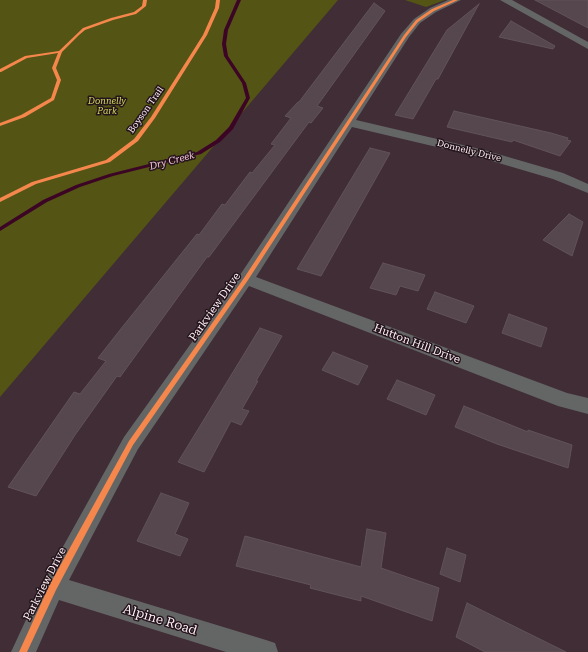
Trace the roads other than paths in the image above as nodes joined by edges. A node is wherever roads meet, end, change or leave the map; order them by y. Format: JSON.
{"nodes":[{"id":1,"x":456,"y":0,"type":"edge"},
{"id":2,"x":505,"y":0,"type":"edge"},
{"id":3,"x":588,"y":46,"type":"edge"},
{"id":4,"x":348,"y":122,"type":"junction"},
{"id":5,"x":588,"y":189,"type":"edge"},
{"id":6,"x":246,"y":279,"type":"junction"},
{"id":7,"x":588,"y":406,"type":"edge"},
{"id":8,"x":53,"y":587,"type":"junction"},
{"id":9,"x":23,"y":652,"type":"edge"},
{"id":10,"x":266,"y":652,"type":"edge"}],
"edges":[{"from":1,"to":4,"type":"street","name":"Parkview Drive"},
{"from":2,"to":3,"type":"street"},
{"from":4,"to":5,"type":"street","name":"Donnelly Drive"},
{"from":4,"to":6,"type":"street","name":"Parkview Drive"},
{"from":6,"to":7,"type":"street","name":"Hutton Hill Drive"},
{"from":6,"to":8,"type":"street","name":"Parkview Drive"},
{"from":8,"to":9,"type":"street","name":"Parkview Drive"},
{"from":8,"to":10,"type":"street","name":"Alpine Road"}]}
